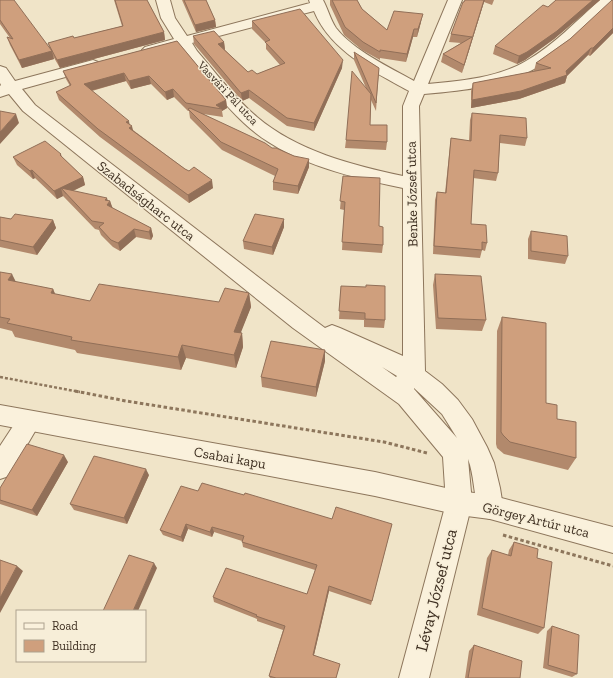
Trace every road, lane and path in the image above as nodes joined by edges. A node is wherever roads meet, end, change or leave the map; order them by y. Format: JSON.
{"nodes":[{"id":1,"x":163,"y":0,"type":"edge"},
{"id":2,"x":455,"y":0,"type":"edge"},
{"id":3,"x":608,"y":0,"type":"edge"},
{"id":4,"x":318,"y":3,"type":"edge"},
{"id":5,"x":184,"y":42,"type":"junction"},
{"id":6,"x":139,"y":53,"type":"edge"},
{"id":7,"x":109,"y":61,"type":"edge"},
{"id":8,"x":0,"y":71,"type":"edge"},
{"id":9,"x":6,"y":90,"type":"edge"},
{"id":10,"x":418,"y":90,"type":"junction"},
{"id":11,"x":412,"y":184,"type":"junction"},
{"id":12,"x":301,"y":322,"type":"junction"},
{"id":13,"x":414,"y":373,"type":"junction"},
{"id":14,"x":0,"y":377,"type":"edge"},
{"id":15,"x":398,"y":390,"type":"junction"},
{"id":16,"x":0,"y":415,"type":"edge"},
{"id":17,"x":29,"y":421,"type":"junction"},
{"id":18,"x":433,"y":455,"type":"dead end"},
{"id":19,"x":0,"y":468,"type":"edge"},
{"id":20,"x":459,"y":503,"type":"junction"},
{"id":21,"x":490,"y":507,"type":"junction"},
{"id":22,"x":613,"y":540,"type":"edge"},
{"id":23,"x":414,"y":678,"type":"edge"}],
"edges":[{"from":1,"to":5,"type":"street","name":"Vasvári Pál utca"},
{"from":2,"to":10,"type":"street","name":"Benke József utca"},
{"from":3,"to":10,"type":"street"},
{"from":4,"to":5,"type":"street"},
{"from":4,"to":10,"type":"street"},
{"from":5,"to":6,"type":"street"},
{"from":5,"to":11,"type":"street","name":"Vasvári Pál utca"},
{"from":7,"to":9,"type":"street"},
{"from":8,"to":9,"type":"street","name":"Szabadságharc utca"},
{"from":9,"to":12,"type":"street","name":"Szabadságharc utca"},
{"from":10,"to":11,"type":"street","name":"Benke József utca"},
{"from":11,"to":13,"type":"street","name":"Benke József utca"},
{"from":12,"to":13,"type":"street","name":"Szabadságharc utca"},
{"from":12,"to":15,"type":"street","name":"Szabadságharc utca"},
{"from":13,"to":15,"type":"street"},
{"from":13,"to":21,"type":"street","name":"Szabadságharc utca"},
{"from":14,"to":18,"type":"path"},
{"from":15,"to":20,"type":"street","name":"Szabadságharc utca"},
{"from":16,"to":17,"type":"street","name":"Csabai kapu"},
{"from":17,"to":19,"type":"street"},
{"from":17,"to":20,"type":"street","name":"Csabai kapu"},
{"from":20,"to":21,"type":"street","name":"Görgey Artúr utca"},
{"from":20,"to":23,"type":"street","name":"Lévay József utca"},
{"from":21,"to":22,"type":"street","name":"Görgey Artúr utca"}]}
